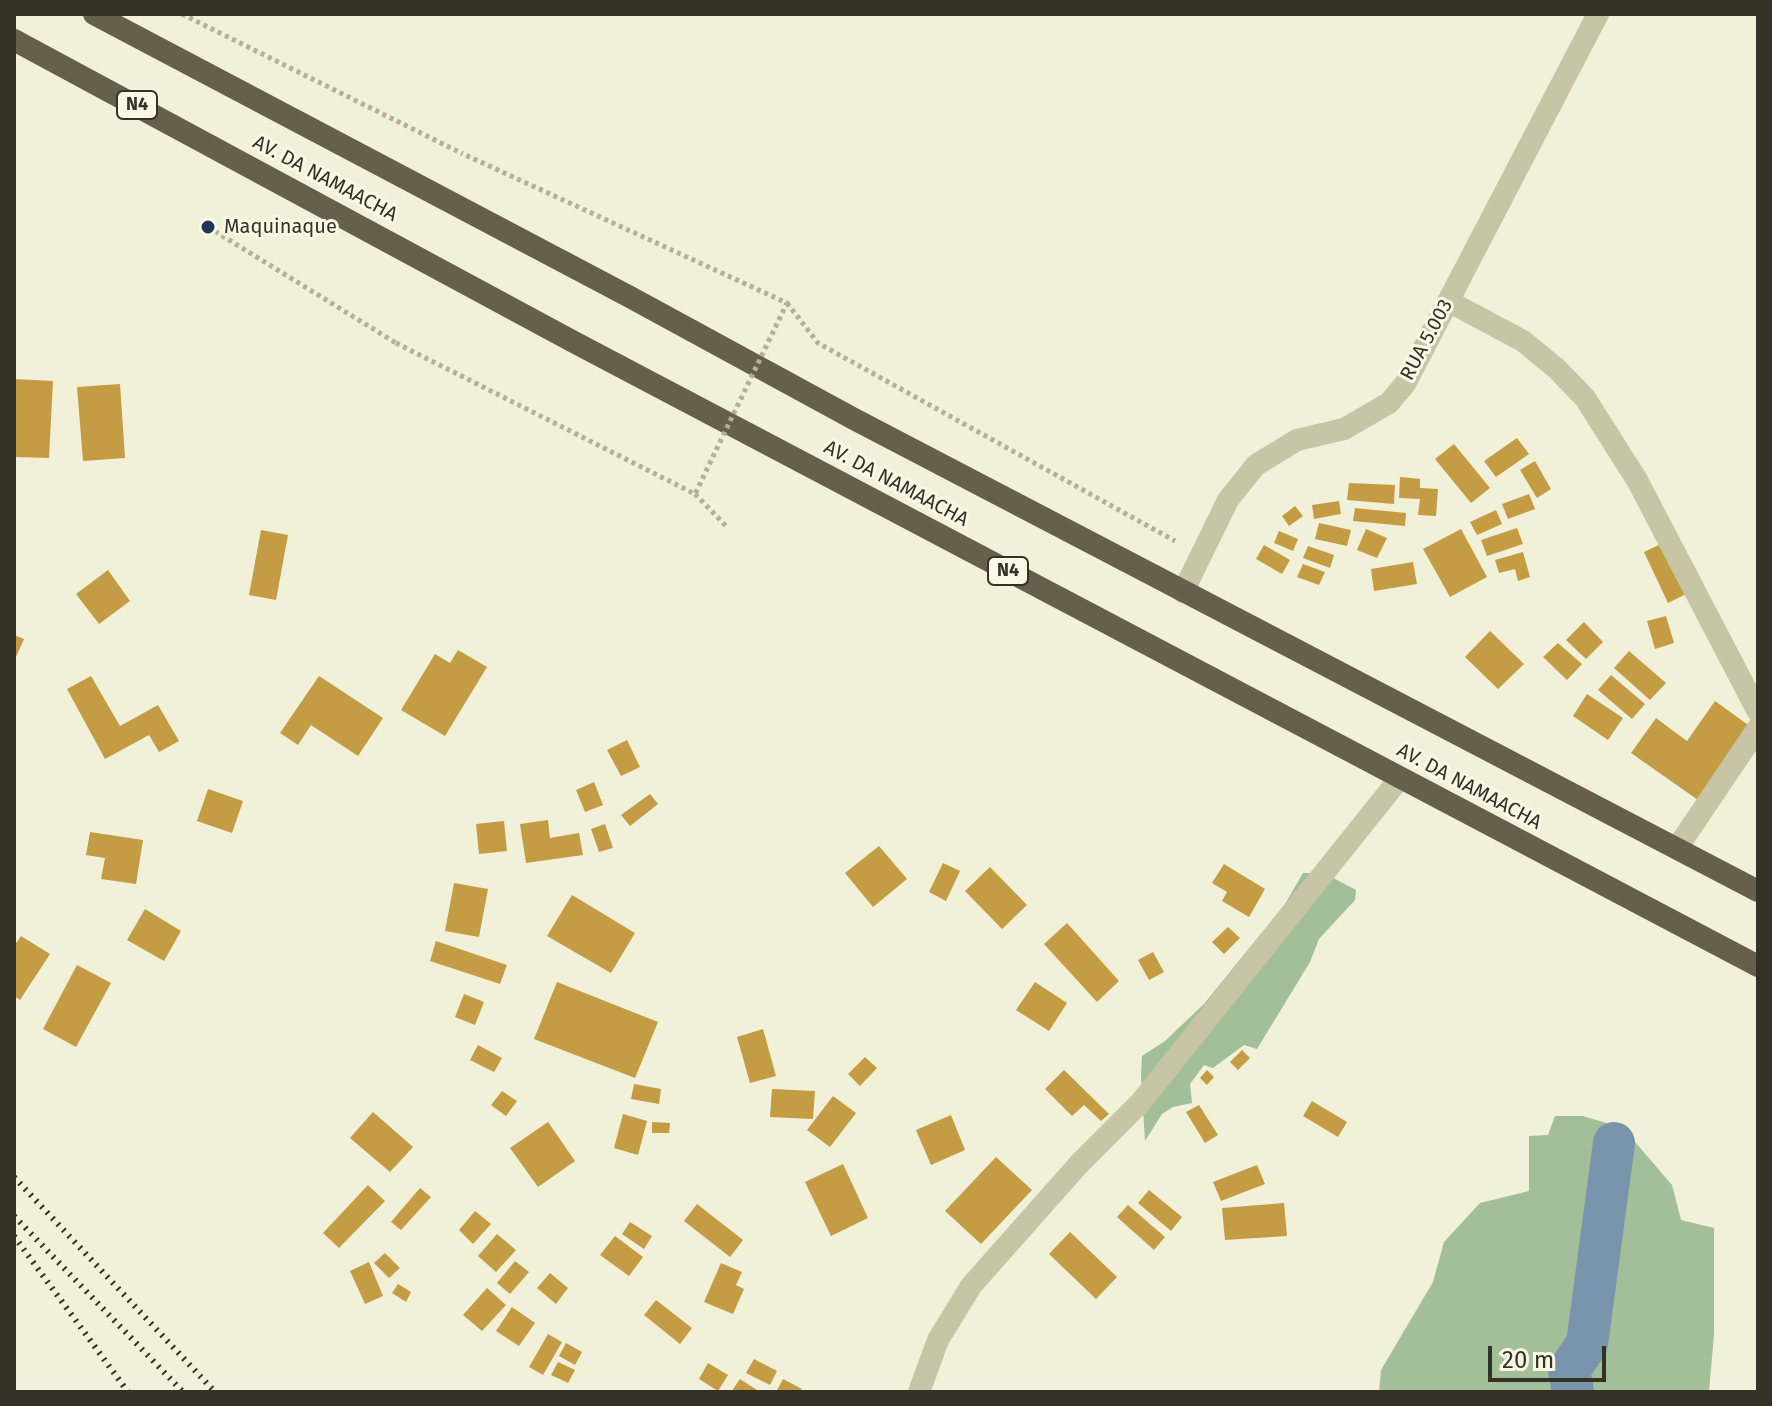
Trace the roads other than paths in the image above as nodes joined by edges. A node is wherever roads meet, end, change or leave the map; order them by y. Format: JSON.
{"nodes":[{"id":1,"x":94,"y":14,"type":"edge"},
{"id":2,"x":1598,"y":14,"type":"edge"},
{"id":3,"x":14,"y":40,"type":"edge"},
{"id":4,"x":1448,"y":301,"type":"junction"},
{"id":5,"x":1183,"y":592,"type":"junction"},
{"id":6,"x":1758,"y":712,"type":"edge"},
{"id":7,"x":1758,"y":728,"type":"edge"},
{"id":8,"x":1400,"y":778,"type":"junction"},
{"id":9,"x":1677,"y":848,"type":"junction"},
{"id":10,"x":1758,"y":891,"type":"edge"},
{"id":11,"x":1758,"y":966,"type":"edge"},
{"id":12,"x":919,"y":1392,"type":"edge"}],
"edges":[{"from":1,"to":5,"type":"highway","name":"AV. DA NAMAACHA"},
{"from":2,"to":4,"type":"street","name":"RUA 5.003"},
{"from":3,"to":8,"type":"highway","name":"AV. DA NAMAACHA","number":"N4"},
{"from":4,"to":5,"type":"street","name":"RUA 5.003"},
{"from":4,"to":6,"type":"street"},
{"from":5,"to":9,"type":"highway","name":"AV. DA NAMAACHA"},
{"from":7,"to":9,"type":"street"},
{"from":8,"to":11,"type":"highway","name":"AV. DA NAMAACHA","number":"N4"},
{"from":8,"to":12,"type":"street"},
{"from":9,"to":10,"type":"highway","name":"AV. DA NAMAACHA"}]}
